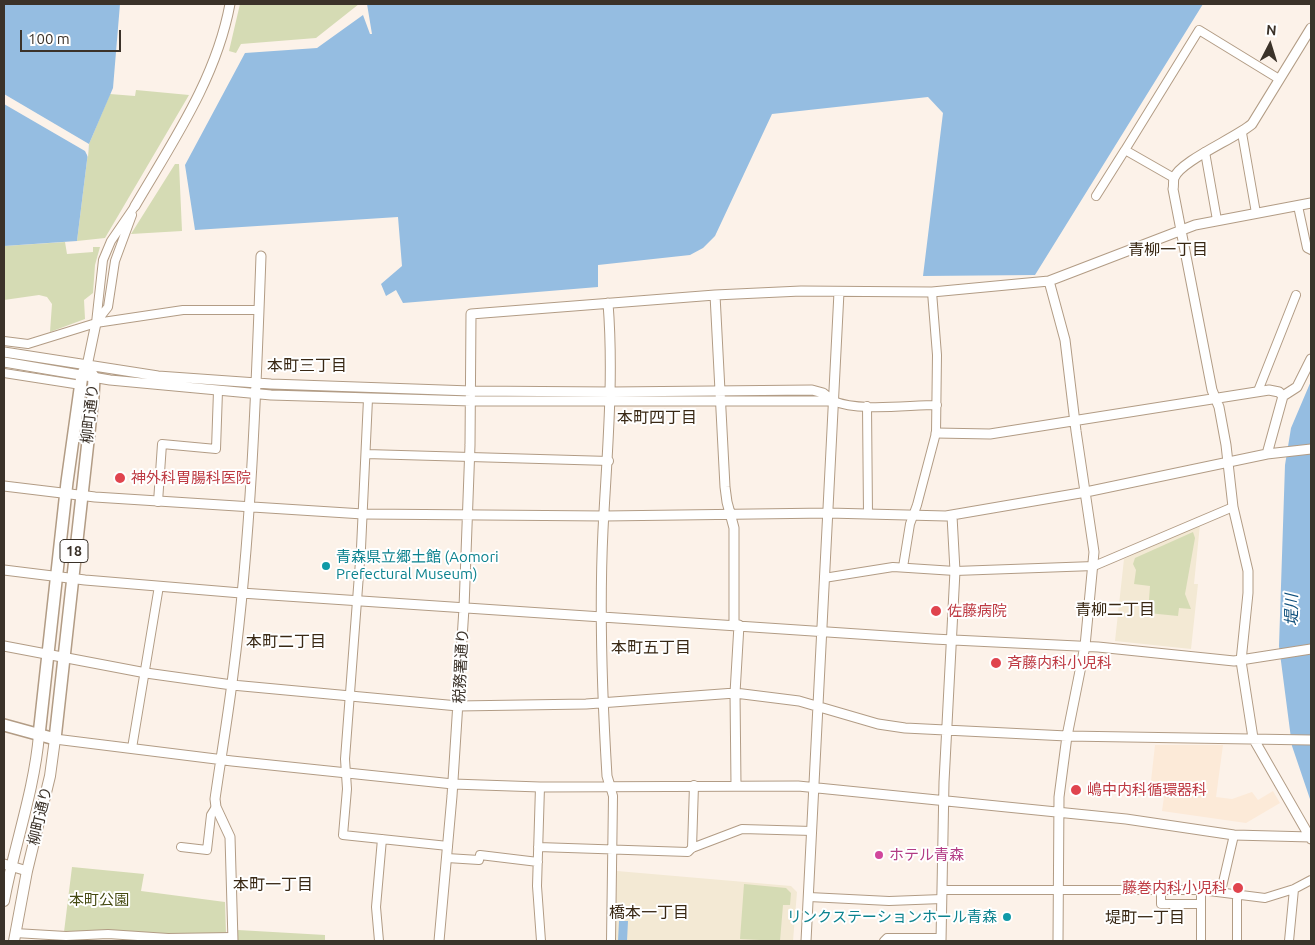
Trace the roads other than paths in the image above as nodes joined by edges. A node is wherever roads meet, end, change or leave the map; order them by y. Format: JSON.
{"nodes":[{"id":1,"x":230,"y":4,"type":"edge"},
{"id":2,"x":1311,"y":28,"type":"edge"},
{"id":3,"x":1279,"y":79,"type":"junction"},
{"id":4,"x":1242,"y":133,"type":"junction"},
{"id":5,"x":1125,"y":150,"type":"junction"},
{"id":6,"x":1205,"y":152,"type":"junction"},
{"id":7,"x":1174,"y":178,"type":"junction"},
{"id":8,"x":1096,"y":196,"type":"dead end"},
{"id":9,"x":1311,"y":203,"type":"edge"},
{"id":10,"x":135,"y":206,"type":"junction"},
{"id":11,"x":1298,"y":206,"type":"junction"},
{"id":12,"x":1256,"y":212,"type":"junction"},
{"id":13,"x":1217,"y":220,"type":"junction"},
{"id":14,"x":1182,"y":230,"type":"junction"},
{"id":15,"x":1311,"y":250,"type":"edge"},
{"id":16,"x":261,"y":256,"type":"dead end"},
{"id":17,"x":1048,"y":281,"type":"junction"},
{"id":18,"x":839,"y":292,"type":"junction"},
{"id":19,"x":932,"y":292,"type":"junction"},
{"id":20,"x":715,"y":295,"type":"junction"},
{"id":21,"x":1296,"y":295,"type":"dead end"},
{"id":22,"x":608,"y":302,"type":"junction"},
{"id":23,"x":259,"y":310,"type":"junction"},
{"id":24,"x":96,"y":322,"type":"junction"},
{"id":25,"x":4,"y":341,"type":"edge"},
{"id":26,"x":7,"y":352,"type":"edge"},
{"id":27,"x":1311,"y":359,"type":"edge"},
{"id":28,"x":6,"y":363,"type":"edge"},
{"id":29,"x":4,"y":373,"type":"edge"},
{"id":30,"x":83,"y":376,"type":"junction"},
{"id":31,"x":94,"y":378,"type":"junction"},
{"id":32,"x":256,"y":383,"type":"junction"},
{"id":33,"x":722,"y":390,"type":"junction"},
{"id":34,"x":471,"y":391,"type":"junction"},
{"id":35,"x":218,"y":392,"type":"junction"},
{"id":36,"x":612,"y":392,"type":"junction"},
{"id":37,"x":1258,"y":392,"type":"junction"},
{"id":38,"x":255,"y":394,"type":"junction"},
{"id":39,"x":1283,"y":396,"type":"junction"},
{"id":40,"x":1215,"y":398,"type":"junction"},
{"id":41,"x":368,"y":399,"type":"junction"},
{"id":42,"x":471,"y":401,"type":"junction"},
{"id":43,"x":722,"y":401,"type":"junction"},
{"id":44,"x":833,"y":401,"type":"junction"},
{"id":45,"x":611,"y":402,"type":"junction"},
{"id":46,"x":937,"y":405,"type":"junction"},
{"id":47,"x":867,"y":406,"type":"junction"},
{"id":48,"x":1075,"y":421,"type":"junction"},
{"id":49,"x":936,"y":434,"type":"junction"},
{"id":50,"x":1311,"y":450,"type":"edge"},
{"id":51,"x":366,"y":454,"type":"junction"},
{"id":52,"x":1267,"y":454,"type":"junction"},
{"id":53,"x":469,"y":458,"type":"junction"},
{"id":54,"x":609,"y":461,"type":"junction"},
{"id":55,"x":1228,"y":463,"type":"junction"},
{"id":56,"x":4,"y":486,"type":"edge"},
{"id":57,"x":1086,"y":492,"type":"junction"},
{"id":58,"x":66,"y":494,"type":"junction"},
{"id":59,"x":80,"y":496,"type":"junction"},
{"id":60,"x":158,"y":502,"type":"junction"},
{"id":61,"x":1233,"y":507,"type":"junction"},
{"id":62,"x":248,"y":508,"type":"junction"},
{"id":63,"x":730,"y":513,"type":"junction"},
{"id":64,"x":828,"y":513,"type":"junction"},
{"id":65,"x":363,"y":514,"type":"junction"},
{"id":66,"x":467,"y":514,"type":"junction"},
{"id":67,"x":868,"y":514,"type":"junction"},
{"id":68,"x":914,"y":514,"type":"junction"},
{"id":69,"x":605,"y":516,"type":"junction"},
{"id":70,"x":952,"y":516,"type":"junction"},
{"id":71,"x":1094,"y":566,"type":"junction"},
{"id":72,"x":903,"y":567,"type":"junction"},
{"id":73,"x":4,"y":570,"type":"edge"},
{"id":74,"x":955,"y":571,"type":"junction"},
{"id":75,"x":57,"y":577,"type":"junction"},
{"id":76,"x":824,"y":578,"type":"junction"},
{"id":77,"x":71,"y":579,"type":"junction"},
{"id":78,"x":159,"y":586,"type":"junction"},
{"id":79,"x":241,"y":593,"type":"junction"},
{"id":80,"x":358,"y":601,"type":"junction"},
{"id":81,"x":464,"y":608,"type":"junction"},
{"id":82,"x":602,"y":616,"type":"junction"},
{"id":83,"x":737,"y":625,"type":"junction"},
{"id":84,"x":821,"y":631,"type":"junction"},
{"id":85,"x":950,"y":640,"type":"junction"},
{"id":86,"x":4,"y":646,"type":"edge"},
{"id":87,"x":1085,"y":646,"type":"junction"},
{"id":88,"x":1311,"y":649,"type":"edge"},
{"id":89,"x":48,"y":654,"type":"junction"},
{"id":90,"x":63,"y":657,"type":"junction"},
{"id":91,"x":1241,"y":661,"type":"junction"},
{"id":92,"x":146,"y":673,"type":"junction"},
{"id":93,"x":232,"y":685,"type":"junction"},
{"id":94,"x":735,"y":694,"type":"junction"},
{"id":95,"x":350,"y":696,"type":"junction"},
{"id":96,"x":602,"y":703,"type":"junction"},
{"id":97,"x":458,"y":706,"type":"junction"},
{"id":98,"x":817,"y":706,"type":"junction"},
{"id":99,"x":4,"y":725,"type":"edge"},
{"id":100,"x":947,"y":730,"type":"junction"},
{"id":101,"x":39,"y":735,"type":"junction"},
{"id":102,"x":1066,"y":736,"type":"junction"},
{"id":103,"x":55,"y":738,"type":"junction"},
{"id":104,"x":1253,"y":738,"type":"junction"},
{"id":105,"x":1311,"y":740,"type":"edge"},
{"id":106,"x":132,"y":748,"type":"junction"},
{"id":107,"x":221,"y":760,"type":"junction"},
{"id":108,"x":346,"y":773,"type":"junction"},
{"id":109,"x":453,"y":784,"type":"junction"},
{"id":110,"x":694,"y":785,"type":"junction"},
{"id":111,"x":736,"y":785,"type":"junction"},
{"id":112,"x":610,"y":786,"type":"junction"},
{"id":113,"x":540,"y":787,"type":"junction"},
{"id":114,"x":815,"y":788,"type":"junction"},
{"id":115,"x":944,"y":800,"type":"junction"},
{"id":116,"x":216,"y":807,"type":"junction"},
{"id":117,"x":1058,"y":812,"type":"junction"},
{"id":118,"x":812,"y":831,"type":"junction"},
{"id":119,"x":1234,"y":836,"type":"junction"},
{"id":120,"x":1311,"y":837,"type":"edge"},
{"id":121,"x":382,"y":839,"type":"junction"},
{"id":122,"x":448,"y":846,"type":"junction"},
{"id":123,"x":182,"y":847,"type":"dead end"},
{"id":124,"x":538,"y":847,"type":"junction"},
{"id":125,"x":692,"y":848,"type":"junction"},
{"id":126,"x":613,"y":850,"type":"junction"},
{"id":127,"x":447,"y":858,"type":"junction"},
{"id":128,"x":538,"y":862,"type":"junction"},
{"id":129,"x":7,"y":865,"type":"edge"},
{"id":130,"x":27,"y":871,"type":"junction"},
{"id":131,"x":1311,"y":880,"type":"edge"},
{"id":132,"x":1294,"y":889,"type":"junction"},
{"id":133,"x":1058,"y":890,"type":"junction"},
{"id":134,"x":1161,"y":890,"type":"junction"},
{"id":135,"x":1201,"y":890,"type":"junction"},
{"id":136,"x":1221,"y":891,"type":"junction"},
{"id":137,"x":942,"y":895,"type":"junction"},
{"id":138,"x":1237,"y":895,"type":"junction"},
{"id":139,"x":808,"y":897,"type":"junction"},
{"id":140,"x":4,"y":902,"type":"edge"},
{"id":141,"x":1201,"y":904,"type":"junction"},
{"id":142,"x":14,"y":937,"type":"edge"},
{"id":143,"x":233,"y":939,"type":"edge"},
{"id":144,"x":168,"y":940,"type":"edge"},
{"id":145,"x":941,"y":940,"type":"edge"},
{"id":146,"x":379,"y":941,"type":"edge"},
{"id":147,"x":439,"y":941,"type":"edge"},
{"id":148,"x":541,"y":941,"type":"edge"},
{"id":149,"x":611,"y":941,"type":"edge"},
{"id":150,"x":806,"y":941,"type":"edge"},
{"id":151,"x":884,"y":941,"type":"edge"},
{"id":152,"x":1058,"y":941,"type":"edge"},
{"id":153,"x":1201,"y":941,"type":"edge"},
{"id":154,"x":1237,"y":941,"type":"edge"},
{"id":155,"x":1288,"y":941,"type":"edge"}],
"edges":[{"from":1,"to":10,"type":"street"},
{"from":2,"to":3,"type":"street"},
{"from":3,"to":4,"type":"street"},
{"from":3,"to":5,"type":"street"},
{"from":4,"to":6,"type":"street"},
{"from":4,"to":12,"type":"street"},
{"from":5,"to":7,"type":"street"},
{"from":5,"to":8,"type":"street"},
{"from":6,"to":7,"type":"street"},
{"from":6,"to":13,"type":"street"},
{"from":7,"to":14,"type":"street"},
{"from":9,"to":11,"type":"street","name":"税務署通り"},
{"from":10,"to":24,"type":"street"},
{"from":10,"to":24,"type":"street"},
{"from":11,"to":12,"type":"street","name":"税務署通り"},
{"from":11,"to":15,"type":"street"},
{"from":12,"to":13,"type":"street","name":"税務署通り"},
{"from":13,"to":14,"type":"street","name":"税務署通り"},
{"from":14,"to":17,"type":"street","name":"税務署通り"},
{"from":14,"to":40,"type":"street"},
{"from":16,"to":23,"type":"street"},
{"from":17,"to":19,"type":"street","name":"税務署通り"},
{"from":17,"to":48,"type":"street"},
{"from":18,"to":19,"type":"street","name":"税務署通り"},
{"from":18,"to":20,"type":"street","name":"税務署通り"},
{"from":18,"to":44,"type":"street"},
{"from":19,"to":46,"type":"street"},
{"from":20,"to":22,"type":"street","name":"税務署通り"},
{"from":20,"to":33,"type":"street"},
{"from":21,"to":37,"type":"street"},
{"from":22,"to":34,"type":"street","name":"税務署通り"},
{"from":22,"to":36,"type":"street"},
{"from":23,"to":24,"type":"street"},
{"from":23,"to":32,"type":"street"},
{"from":24,"to":25,"type":"street"},
{"from":24,"to":30,"type":"street"},
{"from":26,"to":30,"type":"street"},
{"from":27,"to":39,"type":"street"},
{"from":28,"to":30,"type":"street"},
{"from":29,"to":30,"type":"street"},
{"from":30,"to":31,"type":"main road","name":"柳町通り"},
{"from":30,"to":32,"type":"street"},
{"from":30,"to":58,"type":"main road","name":"柳町通り","number":"18"},
{"from":31,"to":35,"type":"street"},
{"from":31,"to":59,"type":"main road","name":"柳町通り","number":"18"},
{"from":32,"to":34,"type":"street"},
{"from":32,"to":38,"type":"street"},
{"from":33,"to":36,"type":"street"},
{"from":33,"to":43,"type":"street"},
{"from":33,"to":44,"type":"street"},
{"from":34,"to":36,"type":"street"},
{"from":34,"to":42,"type":"street","name":"税務署通り"},
{"from":35,"to":38,"type":"street"},
{"from":35,"to":60,"type":"street"},
{"from":36,"to":45,"type":"street"},
{"from":37,"to":39,"type":"street"},
{"from":37,"to":40,"type":"street"},
{"from":38,"to":41,"type":"street"},
{"from":38,"to":62,"type":"street"},
{"from":39,"to":52,"type":"street"},
{"from":40,"to":48,"type":"street"},
{"from":40,"to":55,"type":"street"},
{"from":41,"to":42,"type":"street"},
{"from":41,"to":51,"type":"street"},
{"from":42,"to":45,"type":"street"},
{"from":42,"to":53,"type":"street","name":"税務署通り"},
{"from":43,"to":44,"type":"street"},
{"from":43,"to":45,"type":"street"},
{"from":43,"to":63,"type":"street"},
{"from":44,"to":47,"type":"street"},
{"from":44,"to":64,"type":"street"},
{"from":45,"to":54,"type":"street"},
{"from":46,"to":47,"type":"street"},
{"from":46,"to":49,"type":"street"},
{"from":47,"to":67,"type":"street"},
{"from":48,"to":49,"type":"street"},
{"from":48,"to":57,"type":"street"},
{"from":49,"to":68,"type":"street"},
{"from":50,"to":52,"type":"street"},
{"from":51,"to":53,"type":"street"},
{"from":51,"to":65,"type":"street"},
{"from":52,"to":55,"type":"street"},
{"from":53,"to":54,"type":"street"},
{"from":53,"to":66,"type":"street","name":"税務署通り"},
{"from":54,"to":69,"type":"street"},
{"from":55,"to":57,"type":"street"},
{"from":55,"to":61,"type":"street"},
{"from":56,"to":58,"type":"street"},
{"from":57,"to":70,"type":"street"},
{"from":57,"to":71,"type":"street"},
{"from":58,"to":59,"type":"street"},
{"from":58,"to":75,"type":"main road","name":"柳町通り","number":"18"},
{"from":59,"to":60,"type":"street"},
{"from":59,"to":77,"type":"main road","name":"柳町通り","number":"18"},
{"from":60,"to":62,"type":"street"},
{"from":61,"to":71,"type":"street"},
{"from":61,"to":91,"type":"street"},
{"from":62,"to":65,"type":"street"},
{"from":62,"to":79,"type":"street"},
{"from":63,"to":64,"type":"street"},
{"from":63,"to":69,"type":"street"},
{"from":63,"to":83,"type":"street"},
{"from":64,"to":67,"type":"street"},
{"from":64,"to":76,"type":"street"},
{"from":65,"to":66,"type":"street"},
{"from":65,"to":80,"type":"street"},
{"from":66,"to":69,"type":"street"},
{"from":66,"to":81,"type":"street","name":"税務署通り"},
{"from":67,"to":68,"type":"street"},
{"from":68,"to":70,"type":"street"},
{"from":68,"to":72,"type":"street"},
{"from":69,"to":82,"type":"street"},
{"from":70,"to":74,"type":"street"},
{"from":71,"to":74,"type":"street"},
{"from":71,"to":87,"type":"street"},
{"from":72,"to":74,"type":"street"},
{"from":72,"to":76,"type":"street"},
{"from":73,"to":75,"type":"street"},
{"from":74,"to":85,"type":"street"},
{"from":75,"to":77,"type":"street"},
{"from":75,"to":89,"type":"main road","name":"柳町通り","number":"18"},
{"from":76,"to":84,"type":"street"},
{"from":77,"to":78,"type":"street"},
{"from":77,"to":90,"type":"main road","name":"柳町通り","number":"18"},
{"from":78,"to":79,"type":"street"},
{"from":78,"to":92,"type":"street"},
{"from":79,"to":80,"type":"street"},
{"from":79,"to":93,"type":"street"},
{"from":80,"to":81,"type":"street"},
{"from":80,"to":95,"type":"street"},
{"from":81,"to":82,"type":"street"},
{"from":81,"to":97,"type":"street","name":"税務署通り"},
{"from":82,"to":83,"type":"street"},
{"from":82,"to":96,"type":"street"},
{"from":83,"to":84,"type":"street"},
{"from":83,"to":94,"type":"street"},
{"from":84,"to":85,"type":"street"},
{"from":84,"to":98,"type":"street"},
{"from":85,"to":87,"type":"street"},
{"from":85,"to":100,"type":"street"},
{"from":86,"to":89,"type":"street"},
{"from":87,"to":91,"type":"street"},
{"from":87,"to":102,"type":"street"},
{"from":88,"to":91,"type":"street"},
{"from":89,"to":90,"type":"street"},
{"from":89,"to":101,"type":"main road","name":"柳町通り","number":"18"},
{"from":90,"to":92,"type":"street"},
{"from":90,"to":103,"type":"main road","name":"柳町通り","number":"18"},
{"from":91,"to":104,"type":"street"},
{"from":92,"to":93,"type":"street"},
{"from":92,"to":106,"type":"street"},
{"from":93,"to":95,"type":"street"},
{"from":93,"to":107,"type":"street"},
{"from":94,"to":96,"type":"street"},
{"from":94,"to":98,"type":"street"},
{"from":94,"to":111,"type":"street"},
{"from":95,"to":97,"type":"street"},
{"from":95,"to":108,"type":"street"},
{"from":96,"to":97,"type":"street"},
{"from":96,"to":112,"type":"street"},
{"from":97,"to":109,"type":"street","name":"税務署通り"},
{"from":98,"to":100,"type":"street"},
{"from":98,"to":114,"type":"street"},
{"from":99,"to":101,"type":"main road"},
{"from":100,"to":102,"type":"street"},
{"from":100,"to":115,"type":"street"},
{"from":101,"to":103,"type":"main road"},
{"from":101,"to":129,"type":"main road","name":"柳町通り"},
{"from":102,"to":104,"type":"street"},
{"from":102,"to":117,"type":"street"},
{"from":103,"to":106,"type":"street"},
{"from":103,"to":130,"type":"main road","name":"柳町通り"},
{"from":104,"to":105,"type":"street"},
{"from":104,"to":120,"type":"street"},
{"from":106,"to":107,"type":"street"},
{"from":107,"to":108,"type":"street"},
{"from":107,"to":116,"type":"street"},
{"from":108,"to":109,"type":"street"},
{"from":108,"to":121,"type":"street"},
{"from":109,"to":113,"type":"street"},
{"from":109,"to":122,"type":"street","name":"税務署通り"},
{"from":110,"to":111,"type":"street"},
{"from":110,"to":112,"type":"street"},
{"from":110,"to":125,"type":"street"},
{"from":111,"to":114,"type":"street"},
{"from":112,"to":113,"type":"street"},
{"from":112,"to":126,"type":"street"},
{"from":113,"to":124,"type":"street"},
{"from":114,"to":115,"type":"street"},
{"from":114,"to":118,"type":"street"},
{"from":115,"to":117,"type":"street"},
{"from":115,"to":137,"type":"street"},
{"from":116,"to":123,"type":"street"},
{"from":116,"to":143,"type":"street"},
{"from":117,"to":119,"type":"street"},
{"from":117,"to":133,"type":"street"},
{"from":118,"to":125,"type":"street"},
{"from":118,"to":139,"type":"street"},
{"from":119,"to":120,"type":"street"},
{"from":119,"to":136,"type":"street"},
{"from":121,"to":122,"type":"street"},
{"from":121,"to":146,"type":"street"},
{"from":122,"to":127,"type":"street","name":"税務署通り"},
{"from":124,"to":126,"type":"street"},
{"from":124,"to":128,"type":"street"},
{"from":125,"to":126,"type":"street"},
{"from":126,"to":149,"type":"street"},
{"from":127,"to":128,"type":"street"},
{"from":127,"to":147,"type":"street","name":"税務署通り"},
{"from":128,"to":148,"type":"street"},
{"from":129,"to":130,"type":"street"},
{"from":129,"to":140,"type":"main road","name":"柳町通り"},
{"from":130,"to":142,"type":"main road","name":"柳町通り"},
{"from":131,"to":132,"type":"street"},
{"from":132,"to":138,"type":"street"},
{"from":132,"to":155,"type":"street"},
{"from":133,"to":134,"type":"street"},
{"from":133,"to":137,"type":"street"},
{"from":133,"to":152,"type":"street"},
{"from":134,"to":135,"type":"street"},
{"from":134,"to":141,"type":"street"},
{"from":135,"to":136,"type":"street"},
{"from":135,"to":141,"type":"street"},
{"from":136,"to":138,"type":"street"},
{"from":137,"to":139,"type":"street"},
{"from":137,"to":145,"type":"street"},
{"from":138,"to":154,"type":"street"},
{"from":139,"to":150,"type":"street"},
{"from":141,"to":153,"type":"street"},
{"from":142,"to":144,"type":"street"},
{"from":143,"to":144,"type":"street"},
{"from":145,"to":151,"type":"street"}]}
